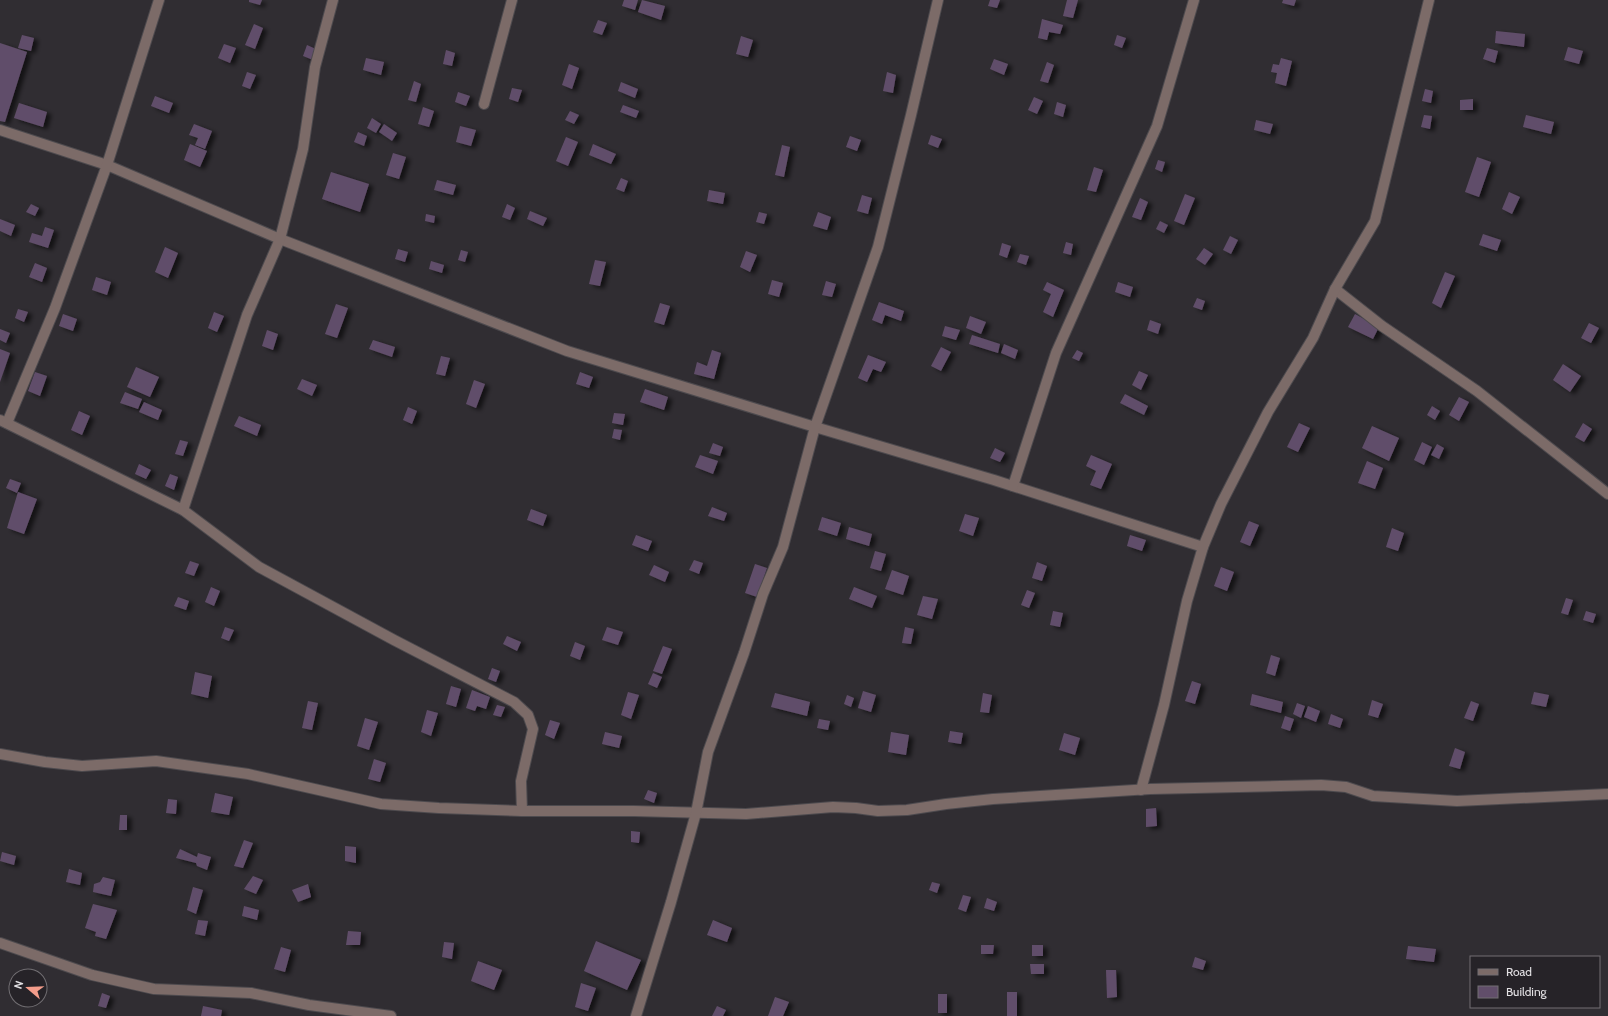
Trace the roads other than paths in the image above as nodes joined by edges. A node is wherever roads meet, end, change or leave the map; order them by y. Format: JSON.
{"nodes":[{"id":1,"x":159,"y":0,"type":"edge"},
{"id":2,"x":334,"y":0,"type":"edge"},
{"id":3,"x":512,"y":0,"type":"edge"},
{"id":4,"x":938,"y":0,"type":"edge"},
{"id":5,"x":1194,"y":0,"type":"edge"},
{"id":6,"x":1429,"y":0,"type":"edge"},
{"id":7,"x":484,"y":104,"type":"dead end"},
{"id":8,"x":0,"y":130,"type":"edge"},
{"id":9,"x":107,"y":165,"type":"junction"},
{"id":10,"x":280,"y":238,"type":"junction"},
{"id":11,"x":1335,"y":289,"type":"junction"},
{"id":12,"x":4,"y":421,"type":"edge"},
{"id":13,"x":815,"y":427,"type":"junction"},
{"id":14,"x":1013,"y":486,"type":"junction"},
{"id":15,"x":1608,"y":494,"type":"edge"},
{"id":16,"x":183,"y":510,"type":"junction"},
{"id":17,"x":1203,"y":547,"type":"junction"},
{"id":18,"x":0,"y":754,"type":"edge"},
{"id":19,"x":1141,"y":790,"type":"junction"},
{"id":20,"x":1608,"y":794,"type":"edge"},
{"id":21,"x":522,"y":811,"type":"junction"},
{"id":22,"x":696,"y":813,"type":"junction"},
{"id":23,"x":0,"y":943,"type":"edge"},
{"id":24,"x":391,"y":1016,"type":"edge"},
{"id":25,"x":636,"y":1016,"type":"edge"}],
"edges":[{"from":1,"to":9,"type":"street"},
{"from":2,"to":10,"type":"street"},
{"from":3,"to":7,"type":"street"},
{"from":4,"to":13,"type":"street"},
{"from":5,"to":14,"type":"street"},
{"from":6,"to":11,"type":"street"},
{"from":8,"to":9,"type":"street"},
{"from":9,"to":10,"type":"street"},
{"from":9,"to":12,"type":"street"},
{"from":10,"to":13,"type":"street"},
{"from":10,"to":16,"type":"street"},
{"from":11,"to":15,"type":"street"},
{"from":11,"to":17,"type":"street"},
{"from":12,"to":16,"type":"street"},
{"from":13,"to":14,"type":"street"},
{"from":13,"to":22,"type":"street"},
{"from":14,"to":17,"type":"street"},
{"from":16,"to":21,"type":"street"},
{"from":17,"to":19,"type":"street"},
{"from":18,"to":21,"type":"street"},
{"from":19,"to":20,"type":"street"},
{"from":19,"to":22,"type":"street"},
{"from":21,"to":22,"type":"street"},
{"from":22,"to":25,"type":"street"},
{"from":23,"to":24,"type":"street"}]}
